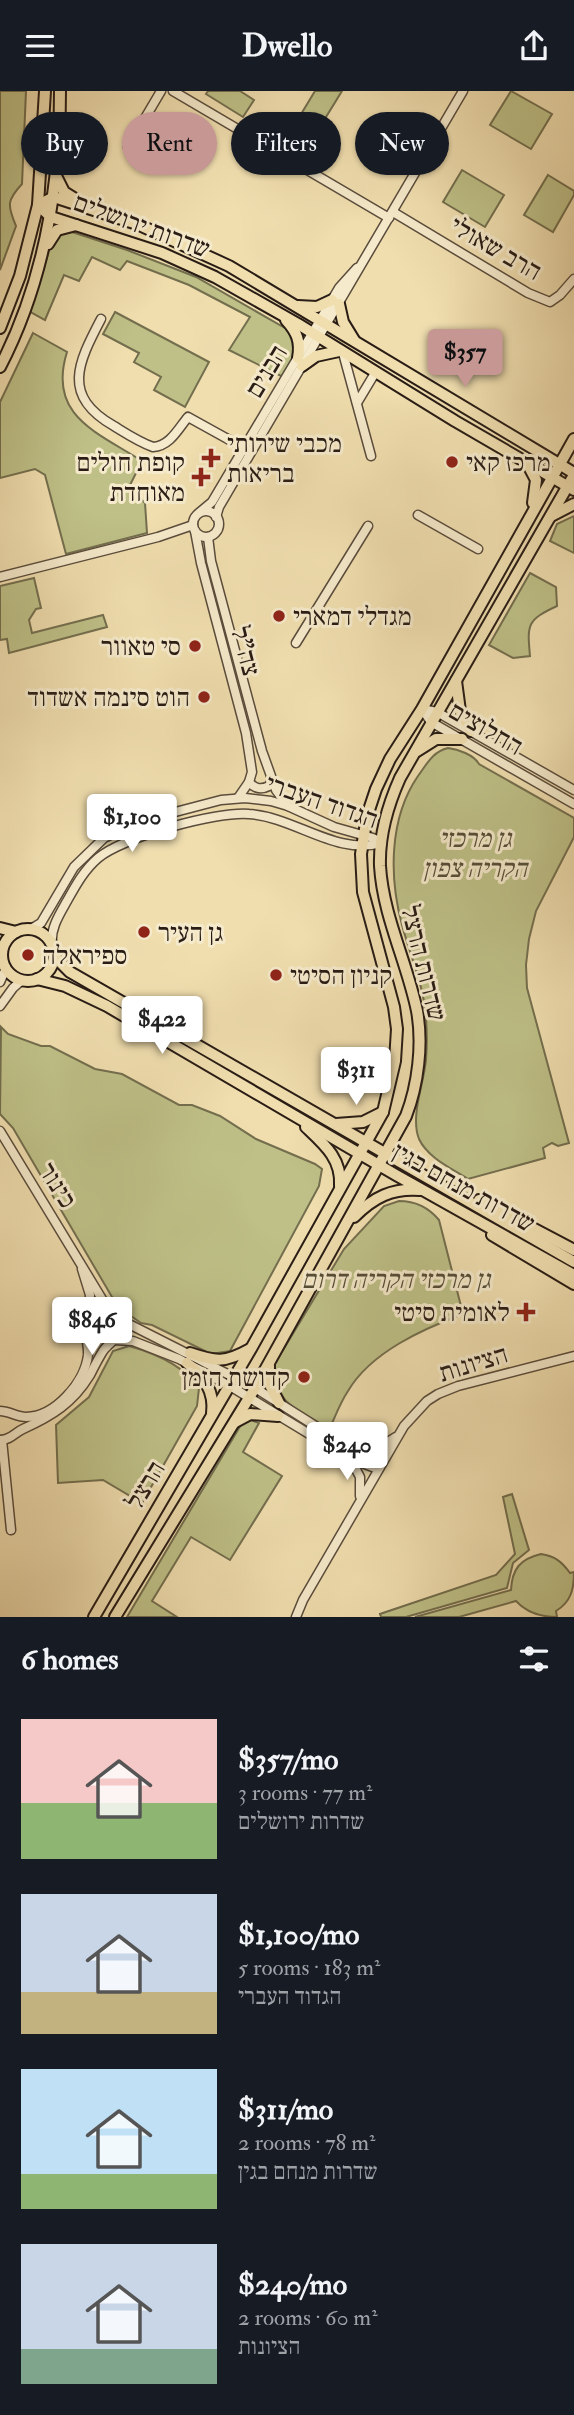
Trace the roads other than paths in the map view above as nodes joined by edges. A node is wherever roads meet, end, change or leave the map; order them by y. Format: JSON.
{"nodes":[{"id":1,"x":45,"y":91,"type":"edge"},
{"id":2,"x":60,"y":91,"type":"edge"},
{"id":3,"x":161,"y":91,"type":"edge"},
{"id":4,"x":173,"y":91,"type":"edge"},
{"id":5,"x":463,"y":91,"type":"edge"},
{"id":6,"x":59,"y":112,"type":"edge"},
{"id":7,"x":149,"y":112,"type":"edge"},
{"id":8,"x":56,"y":175,"type":"joint"},
{"id":9,"x":54,"y":197,"type":"junction"},
{"id":10,"x":38,"y":205,"type":"junction"},
{"id":11,"x":92,"y":208,"type":"junction"},
{"id":12,"x":391,"y":215,"type":"junction"},
{"id":13,"x":51,"y":216,"type":"junction"},
{"id":14,"x":84,"y":226,"type":"junction"},
{"id":15,"x":43,"y":252,"type":"junction"},
{"id":16,"x":574,"y":279,"type":"edge"},
{"id":17,"x":336,"y":302,"type":"junction"},
{"id":18,"x":292,"y":305,"type":"junction"},
{"id":19,"x":279,"y":313,"type":"junction"},
{"id":20,"x":102,"y":319,"type":"dead end"},
{"id":21,"x":323,"y":323,"type":"junction"},
{"id":22,"x":0,"y":328,"type":"edge"},
{"id":23,"x":316,"y":335,"type":"junction"},
{"id":24,"x":356,"y":342,"type":"junction"},
{"id":25,"x":341,"y":352,"type":"junction"},
{"id":26,"x":300,"y":362,"type":"junction"},
{"id":27,"x":0,"y":367,"type":"edge"},
{"id":28,"x":376,"y":373,"type":"junction"},
{"id":29,"x":357,"y":403,"type":"junction"},
{"id":30,"x":574,"y":439,"type":"edge"},
{"id":31,"x":244,"y":448,"type":"junction"},
{"id":32,"x":372,"y":456,"type":"dead end"},
{"id":33,"x":522,"y":458,"type":"junction"},
{"id":34,"x":559,"y":464,"type":"junction"},
{"id":35,"x":574,"y":474,"type":"edge"},
{"id":36,"x":552,"y":476,"type":"junction"},
{"id":37,"x":571,"y":488,"type":"edge"},
{"id":38,"x":574,"y":504,"type":"edge"},
{"id":39,"x":200,"y":512,"type":"junction"},
{"id":40,"x":531,"y":512,"type":"junction"},
{"id":41,"x":418,"y":515,"type":"dead end"},
{"id":42,"x":216,"y":517,"type":"junction"},
{"id":43,"x":549,"y":518,"type":"junction"},
{"id":44,"x":368,"y":526,"type":"dead end"},
{"id":45,"x":194,"y":528,"type":"junction"},
{"id":46,"x":208,"y":537,"type":"junction"},
{"id":47,"x":478,"y":549,"type":"dead end"},
{"id":48,"x":0,"y":577,"type":"edge"},
{"id":49,"x":296,"y":643,"type":"dead end"},
{"id":50,"x":456,"y":680,"type":"junction"},
{"id":51,"x":422,"y":709,"type":"junction"},
{"id":52,"x":434,"y":717,"type":"junction"},
{"id":53,"x":466,"y":735,"type":"junction"},
{"id":54,"x":414,"y":752,"type":"junction"},
{"id":55,"x":272,"y":780,"type":"junction"},
{"id":56,"x":249,"y":782,"type":"junction"},
{"id":57,"x":574,"y":790,"type":"edge"},
{"id":58,"x":238,"y":798,"type":"junction"},
{"id":59,"x":574,"y":804,"type":"edge"},
{"id":60,"x":288,"y":806,"type":"junction"},
{"id":61,"x":363,"y":841,"type":"junction"},
{"id":62,"x":382,"y":843,"type":"junction"},
{"id":63,"x":0,"y":929,"type":"edge"},
{"id":64,"x":32,"y":929,"type":"junction"},
{"id":65,"x":16,"y":932,"type":"junction"},
{"id":66,"x":53,"y":951,"type":"junction"},
{"id":67,"x":1,"y":953,"type":"edge"},
{"id":68,"x":6,"y":968,"type":"junction"},
{"id":69,"x":37,"y":979,"type":"junction"},
{"id":70,"x":22,"y":980,"type":"junction"},
{"id":71,"x":0,"y":982,"type":"edge"},
{"id":72,"x":0,"y":1006,"type":"edge"},
{"id":73,"x":383,"y":1112,"type":"junction"},
{"id":74,"x":295,"y":1115,"type":"junction"},
{"id":75,"x":334,"y":1123,"type":"junction"},
{"id":76,"x":1,"y":1133,"type":"edge"},
{"id":77,"x":367,"y":1142,"type":"junction"},
{"id":78,"x":387,"y":1153,"type":"junction"},
{"id":79,"x":360,"y":1154,"type":"junction"},
{"id":80,"x":380,"y":1165,"type":"junction"},
{"id":81,"x":424,"y":1190,"type":"junction"},
{"id":82,"x":450,"y":1190,"type":"junction"},
{"id":83,"x":339,"y":1192,"type":"junction"},
{"id":84,"x":469,"y":1215,"type":"junction"},
{"id":85,"x":345,"y":1227,"type":"junction"},
{"id":86,"x":574,"y":1249,"type":"edge"},
{"id":87,"x":78,"y":1256,"type":"junction"},
{"id":88,"x":574,"y":1262,"type":"edge"},
{"id":89,"x":574,"y":1275,"type":"edge"},
{"id":90,"x":574,"y":1284,"type":"edge"},
{"id":91,"x":112,"y":1310,"type":"junction"},
{"id":92,"x":89,"y":1313,"type":"junction"},
{"id":93,"x":119,"y":1319,"type":"junction"},
{"id":94,"x":87,"y":1336,"type":"junction"},
{"id":95,"x":112,"y":1342,"type":"junction"},
{"id":96,"x":252,"y":1347,"type":"junction"},
{"id":97,"x":574,"y":1356,"type":"edge"},
{"id":98,"x":189,"y":1358,"type":"junction"},
{"id":99,"x":269,"y":1361,"type":"junction"},
{"id":100,"x":233,"y":1381,"type":"junction"},
{"id":101,"x":252,"y":1393,"type":"junction"},
{"id":102,"x":279,"y":1403,"type":"junction"},
{"id":103,"x":0,"y":1411,"type":"edge"},
{"id":104,"x":12,"y":1414,"type":"junction"},
{"id":105,"x":212,"y":1416,"type":"junction"},
{"id":106,"x":278,"y":1416,"type":"junction"},
{"id":107,"x":233,"y":1424,"type":"junction"},
{"id":108,"x":16,"y":1432,"type":"junction"},
{"id":109,"x":398,"y":1436,"type":"junction"},
{"id":110,"x":1,"y":1440,"type":"edge"},
{"id":111,"x":356,"y":1448,"type":"junction"},
{"id":112,"x":349,"y":1458,"type":"junction"},
{"id":113,"x":378,"y":1469,"type":"junction"},
{"id":114,"x":359,"y":1504,"type":"junction"},
{"id":115,"x":11,"y":1530,"type":"dead end"},
{"id":116,"x":94,"y":1617,"type":"edge"},
{"id":117,"x":115,"y":1617,"type":"edge"},
{"id":118,"x":296,"y":1617,"type":"edge"}],
"edges":[{"from":1,"to":10,"type":"main road"},
{"from":2,"to":6,"type":"main road"},
{"from":3,"to":7,"type":"street"},
{"from":4,"to":12,"type":"street"},
{"from":5,"to":12,"type":"street","name":"הבנים"},
{"from":8,"to":9,"type":"main road"},
{"from":8,"to":11,"type":"main road"},
{"from":9,"to":10,"type":"main road","name":"שדרות ירושלים"},
{"from":9,"to":11,"type":"main road","name":"שדרות ירושלים"},
{"from":9,"to":13,"type":"main road"},
{"from":10,"to":13,"type":"main road","name":"שדרות ירושלים"},
{"from":10,"to":22,"type":"main road"},
{"from":11,"to":18,"type":"main road","name":"שדרות ירושלים"},
{"from":12,"to":16,"type":"street","name":"הרב שאולי"},
{"from":12,"to":17,"type":"street","name":"הבנים"},
{"from":13,"to":14,"type":"main road","name":"שדרות ירושלים"},
{"from":13,"to":15,"type":"main road"},
{"from":14,"to":15,"type":"main road"},
{"from":14,"to":19,"type":"main road","name":"שדרות ירושלים"},
{"from":15,"to":27,"type":"main road"},
{"from":17,"to":18,"type":"main road"},
{"from":17,"to":21,"type":"street","name":"הבנים"},
{"from":17,"to":24,"type":"main road"},
{"from":18,"to":21,"type":"main road","name":"שדרות ירושלים"},
{"from":19,"to":23,"type":"main road","name":"שדרות ירושלים"},
{"from":19,"to":26,"type":"main road"},
{"from":20,"to":31,"type":"street"},
{"from":21,"to":23,"type":"street","name":"הבנים"},
{"from":21,"to":24,"type":"main road","name":"שדרות ירושלים"},
{"from":23,"to":25,"type":"main road","name":"שדרות ירושלים"},
{"from":23,"to":26,"type":"street","name":"הבנים"},
{"from":24,"to":34,"type":"main road","name":"שדרות ירושלים"},
{"from":25,"to":26,"type":"main road"},
{"from":25,"to":28,"type":"main road","name":"שדרות ירושלים"},
{"from":25,"to":29,"type":"street"},
{"from":26,"to":31,"type":"street","name":"הבנים"},
{"from":26,"to":42,"type":"street","name":"הבנים"},
{"from":28,"to":29,"type":"street"},
{"from":28,"to":33,"type":"main road","name":"שדרות ירושלים"},
{"from":29,"to":32,"type":"street"},
{"from":30,"to":34,"type":"main road","name":"שדרות הרצל"},
{"from":31,"to":39,"type":"street","name":"הבנים"},
{"from":33,"to":36,"type":"main road","name":"שדרות ירושלים"},
{"from":33,"to":40,"type":"main road"},
{"from":34,"to":35,"type":"main road","name":"שדרות ירושלים"},
{"from":34,"to":36,"type":"main road","name":"שדרות הרצל"},
{"from":35,"to":37,"type":"main road","name":"שדרות הרצל"},
{"from":36,"to":37,"type":"main road","name":"שדרות ירושלים"},
{"from":36,"to":40,"type":"main road","name":"שדרות הרצל"},
{"from":37,"to":43,"type":"main road","name":"שדרות הרצל"},
{"from":38,"to":43,"type":"main road"},
{"from":39,"to":42,"type":"street"},
{"from":39,"to":45,"type":"street"},
{"from":40,"to":51,"type":"main road","name":"שדרות הרצל"},
{"from":41,"to":47,"type":"street"},
{"from":42,"to":46,"type":"street"},
{"from":43,"to":50,"type":"main road","name":"שדרות הרצל"},
{"from":44,"to":49,"type":"street"},
{"from":45,"to":46,"type":"street"},
{"from":45,"to":48,"type":"street"},
{"from":45,"to":56,"type":"street","name":"צה\"ל"},
{"from":46,"to":55,"type":"street","name":"צה\"ל"},
{"from":50,"to":52,"type":"main road","name":"שדרות הרצל"},
{"from":50,"to":53,"type":"main road"},
{"from":51,"to":52,"type":"street","name":"החלוצים"},
{"from":51,"to":61,"type":"main road","name":"שדרות הרצל"},
{"from":52,"to":53,"type":"street","name":"החלוצים"},
{"from":52,"to":54,"type":"main road","name":"שדרות הרצל"},
{"from":53,"to":54,"type":"main road"},
{"from":53,"to":57,"type":"street","name":"החלוצים"},
{"from":53,"to":59,"type":"street","name":"החלוצים"},
{"from":54,"to":62,"type":"main road","name":"שדרות הרצל"},
{"from":55,"to":56,"type":"street"},
{"from":55,"to":60,"type":"street","name":"צה\"ל"},
{"from":56,"to":58,"type":"street"},
{"from":58,"to":60,"type":"street","name":"הגדוד העברי"},
{"from":58,"to":64,"type":"street","name":"הגדוד העברי"},
{"from":60,"to":61,"type":"street","name":"הגדוד העברי"},
{"from":61,"to":62,"type":"street","name":"הגדוד העברי"},
{"from":61,"to":66,"type":"street","name":"הגדוד העברי"},
{"from":61,"to":73,"type":"main road","name":"שדרות הרצל"},
{"from":62,"to":78,"type":"main road","name":"שדרות הרצל"},
{"from":63,"to":65,"type":"main road"},
{"from":64,"to":65,"type":"main road"},
{"from":64,"to":66,"type":"main road"},
{"from":65,"to":67,"type":"main road"},
{"from":66,"to":69,"type":"main road"},
{"from":66,"to":75,"type":"main road","name":"שדרות מנחם בגין"},
{"from":67,"to":68,"type":"main road"},
{"from":68,"to":70,"type":"main road"},
{"from":68,"to":71,"type":"street"},
{"from":69,"to":70,"type":"main road"},
{"from":69,"to":74,"type":"main road","name":"שדרות מנחם בגין"},
{"from":70,"to":72,"type":"street"},
{"from":73,"to":75,"type":"main road"},
{"from":73,"to":77,"type":"main road","name":"שדרות הרצל"},
{"from":74,"to":79,"type":"main road","name":"שדרות מנחם בגין"},
{"from":74,"to":83,"type":"main road"},
{"from":75,"to":77,"type":"main road","name":"שדרות מנחם בגין"},
{"from":76,"to":87,"type":"street","name":"כינור"},
{"from":77,"to":78,"type":"main road","name":"שדרות מנחם בגין"},
{"from":77,"to":79,"type":"main road","name":"שדרות הרצל"},
{"from":78,"to":80,"type":"main road","name":"שדרות הרצל"},
{"from":78,"to":82,"type":"main road","name":"שדרות מנחם בגין"},
{"from":79,"to":80,"type":"main road","name":"שדרות מנחם בגין"},
{"from":79,"to":83,"type":"main road","name":"שדרות הרצל"},
{"from":80,"to":81,"type":"main road","name":"שדרות מנחם בגין"},
{"from":80,"to":85,"type":"main road","name":"שדרות הרצל"},
{"from":81,"to":84,"type":"main road","name":"שדרות מנחם בגין"},
{"from":81,"to":85,"type":"main road"},
{"from":82,"to":86,"type":"main road"},
{"from":82,"to":88,"type":"main road","name":"שדרות מנחם בגין"},
{"from":83,"to":96,"type":"main road","name":"שדרות הרצל"},
{"from":84,"to":89,"type":"main road","name":"שדרות מנחם בגין"},
{"from":84,"to":90,"type":"main road"},
{"from":85,"to":99,"type":"main road","name":"שדרות הרצל"},
{"from":87,"to":91,"type":"street","name":"כינור"},
{"from":87,"to":92,"type":"street","name":"כינור"},
{"from":91,"to":92,"type":"street"},
{"from":91,"to":93,"type":"street"},
{"from":92,"to":94,"type":"street"},
{"from":93,"to":95,"type":"street"},
{"from":93,"to":98,"type":"street"},
{"from":94,"to":95,"type":"street"},
{"from":94,"to":104,"type":"street"},
{"from":95,"to":98,"type":"street"},
{"from":95,"to":108,"type":"street"},
{"from":96,"to":98,"type":"main road"},
{"from":96,"to":100,"type":"main road","name":"שדרות הרצל"},
{"from":97,"to":109,"type":"street","name":"הציונות"},
{"from":98,"to":100,"type":"street"},
{"from":98,"to":105,"type":"main road"},
{"from":99,"to":101,"type":"main road","name":"שדרות הרצל"},
{"from":99,"to":102,"type":"main road"},
{"from":100,"to":101,"type":"street"},
{"from":100,"to":105,"type":"main road","name":"הרצל"},
{"from":101,"to":102,"type":"street"},
{"from":101,"to":106,"type":"street"},
{"from":101,"to":107,"type":"main road","name":"שדרות הרצל"},
{"from":102,"to":111,"type":"street"},
{"from":103,"to":104,"type":"street"},
{"from":104,"to":108,"type":"street"},
{"from":105,"to":116,"type":"main road","name":"הרצל"},
{"from":106,"to":107,"type":"main road"},
{"from":106,"to":112,"type":"street"},
{"from":107,"to":117,"type":"main road","name":"הרצל"},
{"from":108,"to":110,"type":"street"},
{"from":109,"to":111,"type":"street"},
{"from":109,"to":113,"type":"street","name":"הציונות"},
{"from":110,"to":115,"type":"street"},
{"from":111,"to":113,"type":"street"},
{"from":112,"to":113,"type":"street"},
{"from":112,"to":114,"type":"street"},
{"from":113,"to":114,"type":"street","name":"הציונות"},
{"from":114,"to":118,"type":"street","name":"הציונות"}]}
